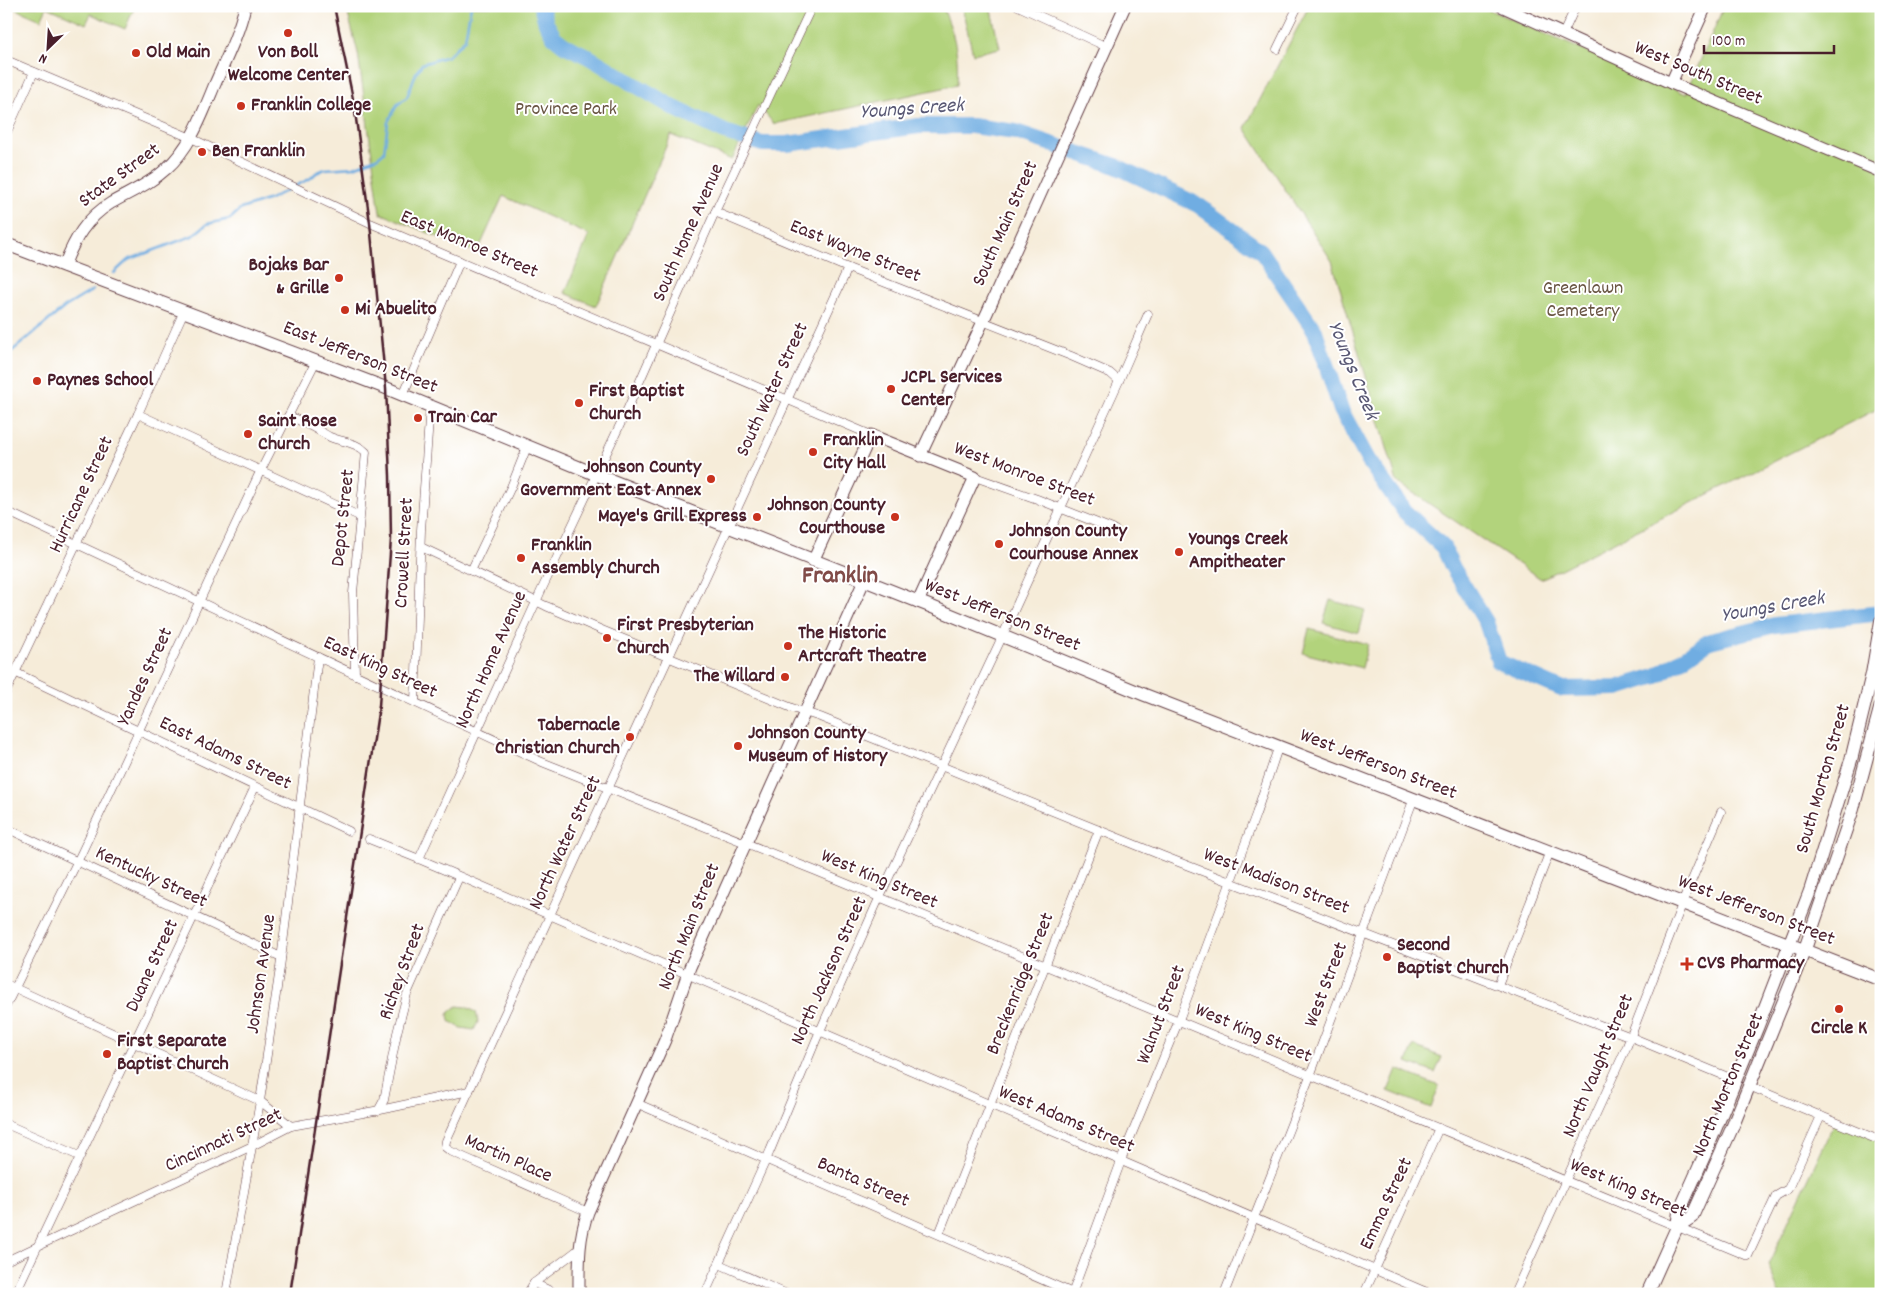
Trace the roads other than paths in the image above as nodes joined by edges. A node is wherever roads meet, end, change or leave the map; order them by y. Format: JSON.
{"nodes":[{"id":1,"x":245,"y":6,"type":"edge"},
{"id":2,"x":812,"y":6,"type":"edge"},
{"id":3,"x":1018,"y":6,"type":"edge"},
{"id":4,"x":1125,"y":6,"type":"edge"},
{"id":5,"x":1298,"y":6,"type":"edge"},
{"id":6,"x":1501,"y":6,"type":"edge"},
{"id":7,"x":1576,"y":6,"type":"edge"},
{"id":8,"x":1706,"y":6,"type":"edge"},
{"id":9,"x":1563,"y":34,"type":"junction"},
{"id":10,"x":1107,"y":47,"type":"junction"},
{"id":11,"x":1277,"y":49,"type":"dead end"},
{"id":12,"x":6,"y":60,"type":"edge"},
{"id":13,"x":34,"y":72,"type":"junction"},
{"id":14,"x":1671,"y":84,"type":"junction"},
{"id":15,"x":6,"y":134,"type":"edge"},
{"id":16,"x":191,"y":138,"type":"junction"},
{"id":17,"x":1881,"y":172,"type":"edge"},
{"id":18,"x":715,"y":212,"type":"junction"},
{"id":19,"x":6,"y":244,"type":"edge"},
{"id":20,"x":460,"y":262,"type":"junction"},
{"id":21,"x":64,"y":266,"type":"junction"},
{"id":22,"x":848,"y":268,"type":"junction"},
{"id":23,"x":184,"y":311,"type":"junction"},
{"id":24,"x":1148,"y":314,"type":"dead end"},
{"id":25,"x":983,"y":321,"type":"junction"},
{"id":26,"x":657,"y":344,"type":"junction"},
{"id":27,"x":316,"y":361,"type":"junction"},
{"id":28,"x":1119,"y":381,"type":"junction"},
{"id":29,"x":403,"y":395,"type":"junction"},
{"id":30,"x":787,"y":399,"type":"junction"},
{"id":31,"x":430,"y":406,"type":"junction"},
{"id":32,"x":138,"y":414,"type":"junction"},
{"id":33,"x":288,"y":416,"type":"junction"},
{"id":34,"x":871,"y":435,"type":"junction"},
{"id":35,"x":527,"y":447,"type":"junction"},
{"id":36,"x":920,"y":456,"type":"junction"},
{"id":37,"x":261,"y":471,"type":"junction"},
{"id":38,"x":595,"y":474,"type":"junction"},
{"id":39,"x":975,"y":477,"type":"junction"},
{"id":40,"x":1060,"y":508,"type":"junction"},
{"id":41,"x":6,"y":511,"type":"edge"},
{"id":42,"x":359,"y":516,"type":"junction"},
{"id":43,"x":729,"y":527,"type":"junction"},
{"id":44,"x":1115,"y":530,"type":"dead end"},
{"id":45,"x":77,"y":544,"type":"junction"},
{"id":46,"x":421,"y":547,"type":"junction"},
{"id":47,"x":813,"y":560,"type":"junction"},
{"id":48,"x":471,"y":571,"type":"junction"},
{"id":49,"x":864,"y":581,"type":"junction"},
{"id":50,"x":536,"y":601,"type":"junction"},
{"id":51,"x":200,"y":602,"type":"junction"},
{"id":52,"x":918,"y":602,"type":"junction"},
{"id":53,"x":1881,"y":621,"type":"edge"},
{"id":54,"x":1002,"y":637,"type":"junction"},
{"id":55,"x":318,"y":657,"type":"junction"},
{"id":56,"x":668,"y":658,"type":"junction"},
{"id":57,"x":6,"y":668,"type":"edge"},
{"id":58,"x":16,"y":672,"type":"junction"},
{"id":59,"x":355,"y":674,"type":"junction"},
{"id":60,"x":1876,"y":676,"type":"edge"},
{"id":61,"x":6,"y":692,"type":"edge"},
{"id":62,"x":415,"y":702,"type":"junction"},
{"id":63,"x":1881,"y":705,"type":"edge"},
{"id":64,"x":805,"y":712,"type":"junction"},
{"id":65,"x":139,"y":731,"type":"junction"},
{"id":66,"x":477,"y":732,"type":"junction"},
{"id":67,"x":1278,"y":748,"type":"junction"},
{"id":68,"x":941,"y":767,"type":"junction"},
{"id":69,"x":255,"y":787,"type":"junction"},
{"id":70,"x":608,"y":789,"type":"junction"},
{"id":71,"x":1414,"y":798,"type":"junction"},
{"id":72,"x":300,"y":808,"type":"junction"},
{"id":73,"x":1721,"y":812,"type":"dead end"},
{"id":74,"x":6,"y":828,"type":"edge"},
{"id":75,"x":1099,"y":830,"type":"junction"},
{"id":76,"x":349,"y":831,"type":"dead end"},
{"id":77,"x":369,"y":839,"type":"dead end"},
{"id":78,"x":746,"y":843,"type":"junction"},
{"id":79,"x":1550,"y":851,"type":"junction"},
{"id":80,"x":419,"y":859,"type":"junction"},
{"id":81,"x":77,"y":861,"type":"junction"},
{"id":82,"x":459,"y":877,"type":"junction"},
{"id":83,"x":1230,"y":882,"type":"junction"},
{"id":84,"x":881,"y":898,"type":"junction"},
{"id":85,"x":1682,"y":903,"type":"junction"},
{"id":86,"x":195,"y":916,"type":"junction"},
{"id":87,"x":550,"y":916,"type":"junction"},
{"id":88,"x":1364,"y":934,"type":"junction"},
{"id":89,"x":1791,"y":944,"type":"junction"},
{"id":90,"x":1805,"y":950,"type":"junction"},
{"id":91,"x":281,"y":957,"type":"junction"},
{"id":92,"x":1045,"y":967,"type":"junction"},
{"id":93,"x":688,"y":975,"type":"junction"},
{"id":94,"x":1881,"y":980,"type":"edge"},
{"id":95,"x":6,"y":984,"type":"edge"},
{"id":96,"x":1498,"y":985,"type":"junction"},
{"id":97,"x":15,"y":988,"type":"junction"},
{"id":98,"x":6,"y":1006,"type":"edge"},
{"id":99,"x":1178,"y":1020,"type":"junction"},
{"id":100,"x":820,"y":1032,"type":"junction"},
{"id":101,"x":1631,"y":1037,"type":"junction"},
{"id":102,"x":134,"y":1044,"type":"junction"},
{"id":103,"x":1310,"y":1076,"type":"junction"},
{"id":104,"x":1735,"y":1080,"type":"junction"},
{"id":105,"x":1749,"y":1086,"type":"junction"},
{"id":106,"x":469,"y":1091,"type":"junction"},
{"id":107,"x":260,"y":1101,"type":"junction"},
{"id":108,"x":636,"y":1103,"type":"junction"},
{"id":109,"x":991,"y":1105,"type":"junction"},
{"id":110,"x":378,"y":1111,"type":"junction"},
{"id":111,"x":1821,"y":1116,"type":"junction"},
{"id":112,"x":6,"y":1124,"type":"edge"},
{"id":113,"x":291,"y":1126,"type":"junction"},
{"id":114,"x":1439,"y":1128,"type":"junction"},
{"id":115,"x":1881,"y":1141,"type":"edge"},
{"id":116,"x":252,"y":1146,"type":"junction"},
{"id":117,"x":79,"y":1156,"type":"junction"},
{"id":118,"x":767,"y":1159,"type":"junction"},
{"id":119,"x":1121,"y":1161,"type":"junction"},
{"id":120,"x":1567,"y":1181,"type":"junction"},
{"id":121,"x":588,"y":1212,"type":"junction"},
{"id":122,"x":1254,"y":1218,"type":"junction"},
{"id":123,"x":1676,"y":1227,"type":"junction"},
{"id":124,"x":939,"y":1234,"type":"junction"},
{"id":125,"x":38,"y":1246,"type":"junction"},
{"id":126,"x":579,"y":1249,"type":"junction"},
{"id":127,"x":6,"y":1260,"type":"edge"},
{"id":128,"x":719,"y":1264,"type":"junction"},
{"id":129,"x":1375,"y":1270,"type":"junction"},
{"id":130,"x":534,"y":1283,"type":"junction"},
{"id":131,"x":1073,"y":1293,"type":"edge"},
{"id":132,"x":15,"y":1294,"type":"edge"},
{"id":133,"x":226,"y":1294,"type":"edge"},
{"id":134,"x":526,"y":1294,"type":"edge"},
{"id":135,"x":557,"y":1294,"type":"edge"},
{"id":136,"x":579,"y":1294,"type":"edge"},
{"id":137,"x":705,"y":1294,"type":"edge"},
{"id":138,"x":787,"y":1294,"type":"edge"},
{"id":139,"x":1224,"y":1294,"type":"edge"},
{"id":140,"x":1364,"y":1294,"type":"edge"},
{"id":141,"x":1431,"y":1294,"type":"edge"},
{"id":142,"x":1514,"y":1294,"type":"edge"},
{"id":143,"x":1646,"y":1294,"type":"edge"}],
"edges":[{"from":1,"to":16,"type":"street","name":"State Street"},
{"from":2,"to":18,"type":"street","name":"South Home Avenue"},
{"from":3,"to":10,"type":"street"},
{"from":4,"to":10,"type":"street","name":"South Main Street"},
{"from":5,"to":11,"type":"street"},
{"from":6,"to":9,"type":"street","name":"West South Street"},
{"from":7,"to":9,"type":"street"},
{"from":8,"to":14,"type":"street"},
{"from":9,"to":14,"type":"street","name":"West South Street"},
{"from":10,"to":25,"type":"street","name":"South Main Street"},
{"from":12,"to":13,"type":"street","name":"East Monroe Street"},
{"from":13,"to":15,"type":"street"},
{"from":13,"to":16,"type":"street","name":"East Monroe Street"},
{"from":14,"to":17,"type":"street","name":"West South Street"},
{"from":16,"to":20,"type":"street","name":"East Monroe Street"},
{"from":16,"to":21,"type":"street","name":"State Street"},
{"from":18,"to":22,"type":"street","name":"East Wayne Street"},
{"from":18,"to":26,"type":"street","name":"South Home Avenue"},
{"from":19,"to":21,"type":"main road","name":"East Jefferson Street"},
{"from":20,"to":26,"type":"street","name":"East Monroe Street"},
{"from":20,"to":29,"type":"street"},
{"from":21,"to":23,"type":"main road","name":"East Jefferson Street"},
{"from":22,"to":25,"type":"street","name":"East Wayne Street"},
{"from":22,"to":30,"type":"street","name":"South Water Street"},
{"from":23,"to":27,"type":"main road","name":"East Jefferson Street"},
{"from":23,"to":32,"type":"street","name":"Hurricane Street"},
{"from":24,"to":28,"type":"street","name":"North Jackson Street"},
{"from":25,"to":28,"type":"street","name":"East Wayne Street"},
{"from":25,"to":36,"type":"street","name":"South Main Street"},
{"from":26,"to":30,"type":"street","name":"East Monroe Street"},
{"from":26,"to":38,"type":"street","name":"South Home Avenue"},
{"from":27,"to":29,"type":"main road","name":"East Jefferson Street"},
{"from":27,"to":33,"type":"street","name":"Yandes Street"},
{"from":28,"to":40,"type":"street","name":"North Jackson Street"},
{"from":29,"to":31,"type":"main road","name":"East Jefferson Street"},
{"from":30,"to":34,"type":"street","name":"East Monroe Street"},
{"from":30,"to":43,"type":"street","name":"South Water Street"},
{"from":31,"to":35,"type":"main road","name":"East Jefferson Street"},
{"from":31,"to":46,"type":"street","name":"Crowell Street"},
{"from":32,"to":37,"type":"street"},
{"from":32,"to":45,"type":"street","name":"Hurricane Street"},
{"from":33,"to":37,"type":"street","name":"Yandes Street"},
{"from":33,"to":42,"type":"street","name":"Depot Street"},
{"from":34,"to":36,"type":"street","name":"East Monroe Street"},
{"from":34,"to":47,"type":"street"},
{"from":35,"to":38,"type":"main road","name":"East Jefferson Street"},
{"from":35,"to":48,"type":"street"},
{"from":36,"to":39,"type":"street","name":"West Monroe Street"},
{"from":37,"to":42,"type":"street"},
{"from":37,"to":51,"type":"street","name":"Yandes Street"},
{"from":38,"to":43,"type":"main road","name":"East Jefferson Street"},
{"from":38,"to":50,"type":"street","name":"North Home Avenue"},
{"from":39,"to":40,"type":"street","name":"West Monroe Street"},
{"from":39,"to":52,"type":"street"},
{"from":40,"to":44,"type":"street","name":"West Monroe Street"},
{"from":40,"to":54,"type":"street","name":"North Jackson Street"},
{"from":41,"to":45,"type":"street","name":"East King Street"},
{"from":42,"to":59,"type":"street","name":"Depot Street"},
{"from":43,"to":47,"type":"main road","name":"East Jefferson Street"},
{"from":43,"to":56,"type":"street","name":"North Water Street"},
{"from":45,"to":51,"type":"street","name":"East King Street"},
{"from":45,"to":58,"type":"street","name":"Hurricane Street"},
{"from":46,"to":48,"type":"street","name":"West Madison Street"},
{"from":46,"to":62,"type":"street","name":"Crowell Street"},
{"from":47,"to":49,"type":"main road","name":"East Jefferson Street"},
{"from":48,"to":50,"type":"street","name":"West Madison Street"},
{"from":49,"to":52,"type":"main road","name":"West Jefferson Street"},
{"from":49,"to":64,"type":"street","name":"North Main Street"},
{"from":50,"to":56,"type":"street","name":"West Madison Street"},
{"from":50,"to":66,"type":"street","name":"North Home Avenue"},
{"from":51,"to":55,"type":"street","name":"East King Street"},
{"from":51,"to":65,"type":"street","name":"Yandes Street"},
{"from":52,"to":54,"type":"main road","name":"West Jefferson Street"},
{"from":53,"to":60,"type":"main road","name":"South Morton Street"},
{"from":54,"to":67,"type":"main road","name":"West Jefferson Street"},
{"from":54,"to":68,"type":"street","name":"North Jackson Street"},
{"from":55,"to":59,"type":"street","name":"East King Street"},
{"from":55,"to":72,"type":"street","name":"Johnson Avenue"},
{"from":56,"to":64,"type":"street","name":"West Madison Street"},
{"from":56,"to":70,"type":"street","name":"North Water Street"},
{"from":57,"to":58,"type":"street","name":"East Adams Street"},
{"from":58,"to":61,"type":"street","name":"Hurricane Street"},
{"from":58,"to":65,"type":"street","name":"East Adams Street"},
{"from":59,"to":62,"type":"street","name":"East King Street"},
{"from":60,"to":89,"type":"main road","name":"South Morton Street"},
{"from":62,"to":66,"type":"street","name":"East King Street"},
{"from":63,"to":90,"type":"main road","name":"South Morton Street"},
{"from":64,"to":68,"type":"street","name":"West Madison Street"},
{"from":64,"to":78,"type":"street","name":"North Main Street"},
{"from":65,"to":69,"type":"street","name":"East Adams Street"},
{"from":65,"to":81,"type":"street","name":"Yandes Street"},
{"from":66,"to":70,"type":"street","name":"East King Street"},
{"from":66,"to":80,"type":"street","name":"North Home Avenue"},
{"from":67,"to":71,"type":"main road","name":"West Jefferson Street"},
{"from":67,"to":83,"type":"street","name":"Walnut Street"},
{"from":68,"to":75,"type":"street","name":"West Madison Street"},
{"from":68,"to":84,"type":"street","name":"North Jackson Street"},
{"from":69,"to":72,"type":"street","name":"East Adams Street"},
{"from":69,"to":86,"type":"street","name":"Duane Street"},
{"from":70,"to":78,"type":"street","name":"East King Street"},
{"from":70,"to":87,"type":"street","name":"North Water Street"},
{"from":71,"to":79,"type":"main road","name":"West Jefferson Street"},
{"from":71,"to":88,"type":"street","name":"West Street"},
{"from":72,"to":76,"type":"street","name":"East Adams Street"},
{"from":72,"to":91,"type":"street","name":"Johnson Avenue"},
{"from":73,"to":85,"type":"street","name":"North Vaught Street"},
{"from":74,"to":81,"type":"street","name":"Kentucky Street"},
{"from":75,"to":83,"type":"street","name":"West Madison Street"},
{"from":75,"to":92,"type":"street","name":"Breckenridge Street"},
{"from":77,"to":80,"type":"street"},
{"from":78,"to":84,"type":"street","name":"West King Street"},
{"from":78,"to":93,"type":"street","name":"North Main Street"},
{"from":79,"to":85,"type":"main road","name":"West Jefferson Street"},
{"from":79,"to":96,"type":"street"},
{"from":80,"to":82,"type":"street"},
{"from":81,"to":86,"type":"street","name":"Kentucky Street"},
{"from":81,"to":97,"type":"street","name":"Yandes Street"},
{"from":82,"to":87,"type":"street"},
{"from":82,"to":110,"type":"street","name":"Richey Street"},
{"from":83,"to":88,"type":"street","name":"West Madison Street"},
{"from":83,"to":99,"type":"street","name":"Walnut Street"},
{"from":84,"to":92,"type":"street","name":"West King Street"},
{"from":84,"to":100,"type":"street","name":"North Jackson Street"},
{"from":85,"to":89,"type":"main road","name":"West Jefferson Street"},
{"from":85,"to":101,"type":"street","name":"North Vaught Street"},
{"from":86,"to":91,"type":"street","name":"Kentucky Street"},
{"from":86,"to":102,"type":"street","name":"Duane Street"},
{"from":87,"to":93,"type":"street"},
{"from":87,"to":106,"type":"street","name":"North Water Street"},
{"from":88,"to":96,"type":"street","name":"West Madison Street"},
{"from":88,"to":103,"type":"street","name":"West Street"},
{"from":89,"to":90,"type":"main road","name":"West Jefferson Street"},
{"from":89,"to":104,"type":"main road","name":"North Morton Street"},
{"from":90,"to":94,"type":"main road","name":"West Jefferson Street"},
{"from":90,"to":105,"type":"main road","name":"North Morton Street"},
{"from":91,"to":107,"type":"street","name":"Johnson Avenue"},
{"from":92,"to":99,"type":"street","name":"West King Street"},
{"from":92,"to":109,"type":"street","name":"Breckenridge Street"},
{"from":93,"to":100,"type":"street","name":"West Adams Street"},
{"from":93,"to":108,"type":"street","name":"North Main Street"},
{"from":95,"to":97,"type":"street"},
{"from":96,"to":101,"type":"street","name":"West Madison Street"},
{"from":97,"to":98,"type":"street","name":"Yandes Street"},
{"from":97,"to":102,"type":"street"},
{"from":99,"to":103,"type":"street","name":"West King Street"},
{"from":99,"to":119,"type":"street","name":"Walnut Street"},
{"from":100,"to":109,"type":"street","name":"West Adams Street"},
{"from":100,"to":118,"type":"street","name":"North Jackson Street"},
{"from":101,"to":104,"type":"street","name":"West Madison Street"},
{"from":101,"to":120,"type":"street","name":"North Vaught Street"},
{"from":102,"to":107,"type":"street"},
{"from":102,"to":117,"type":"street","name":"Duane Street"},
{"from":103,"to":114,"type":"street","name":"West King Street"},
{"from":103,"to":122,"type":"street","name":"West Street"},
{"from":104,"to":123,"type":"main road","name":"North Morton Street"},
{"from":105,"to":111,"type":"street"},
{"from":105,"to":123,"type":"main road","name":"North Morton Street"},
{"from":106,"to":110,"type":"street","name":"Cincinnati Street"},
{"from":106,"to":121,"type":"street","name":"Martin Place"},
{"from":107,"to":113,"type":"street"},
{"from":107,"to":116,"type":"street","name":"Johnson Avenue"},
{"from":108,"to":118,"type":"street","name":"Banta Street"},
{"from":108,"to":121,"type":"street","name":"North Main Street"},
{"from":109,"to":119,"type":"street","name":"West Adams Street"},
{"from":109,"to":124,"type":"street","name":"Breckenridge Street"},
{"from":110,"to":113,"type":"street","name":"Cincinnati Street"},
{"from":111,"to":115,"type":"street"},
{"from":111,"to":123,"type":"street","name":"West King Street"},
{"from":112,"to":117,"type":"street"},
{"from":113,"to":116,"type":"street","name":"Cincinnati Street"},
{"from":114,"to":120,"type":"street","name":"West King Street"},
{"from":114,"to":129,"type":"street","name":"Emma Street"},
{"from":116,"to":125,"type":"street","name":"Cincinnati Street"},
{"from":116,"to":133,"type":"street","name":"Johnson Avenue"},
{"from":117,"to":125,"type":"street","name":"Duane Street"},
{"from":118,"to":124,"type":"street","name":"Banta Street"},
{"from":118,"to":128,"type":"street","name":"North Jackson Street"},
{"from":119,"to":122,"type":"street","name":"West Adams Street"},
{"from":119,"to":131,"type":"street","name":"Walnut Street"},
{"from":120,"to":123,"type":"street","name":"West King Street"},
{"from":120,"to":142,"type":"street","name":"North Vaught Street"},
{"from":121,"to":126,"type":"street","name":"North Main Street"},
{"from":122,"to":129,"type":"street","name":"West Adams Street"},
{"from":122,"to":139,"type":"street","name":"West Street"},
{"from":123,"to":143,"type":"main road","name":"North Morton Street"},
{"from":124,"to":131,"type":"street","name":"Banta Street"},
{"from":125,"to":127,"type":"street","name":"Cincinnati Street"},
{"from":125,"to":132,"type":"street","name":"Duane Street"},
{"from":126,"to":130,"type":"street"},
{"from":126,"to":136,"type":"street","name":"North Main Street"},
{"from":128,"to":137,"type":"street","name":"North Jackson Street"},
{"from":128,"to":138,"type":"street"},
{"from":129,"to":140,"type":"street","name":"Emma Street"},
{"from":129,"to":141,"type":"street","name":"West Adams Street"},
{"from":130,"to":134,"type":"street"},
{"from":130,"to":135,"type":"street"}]}
